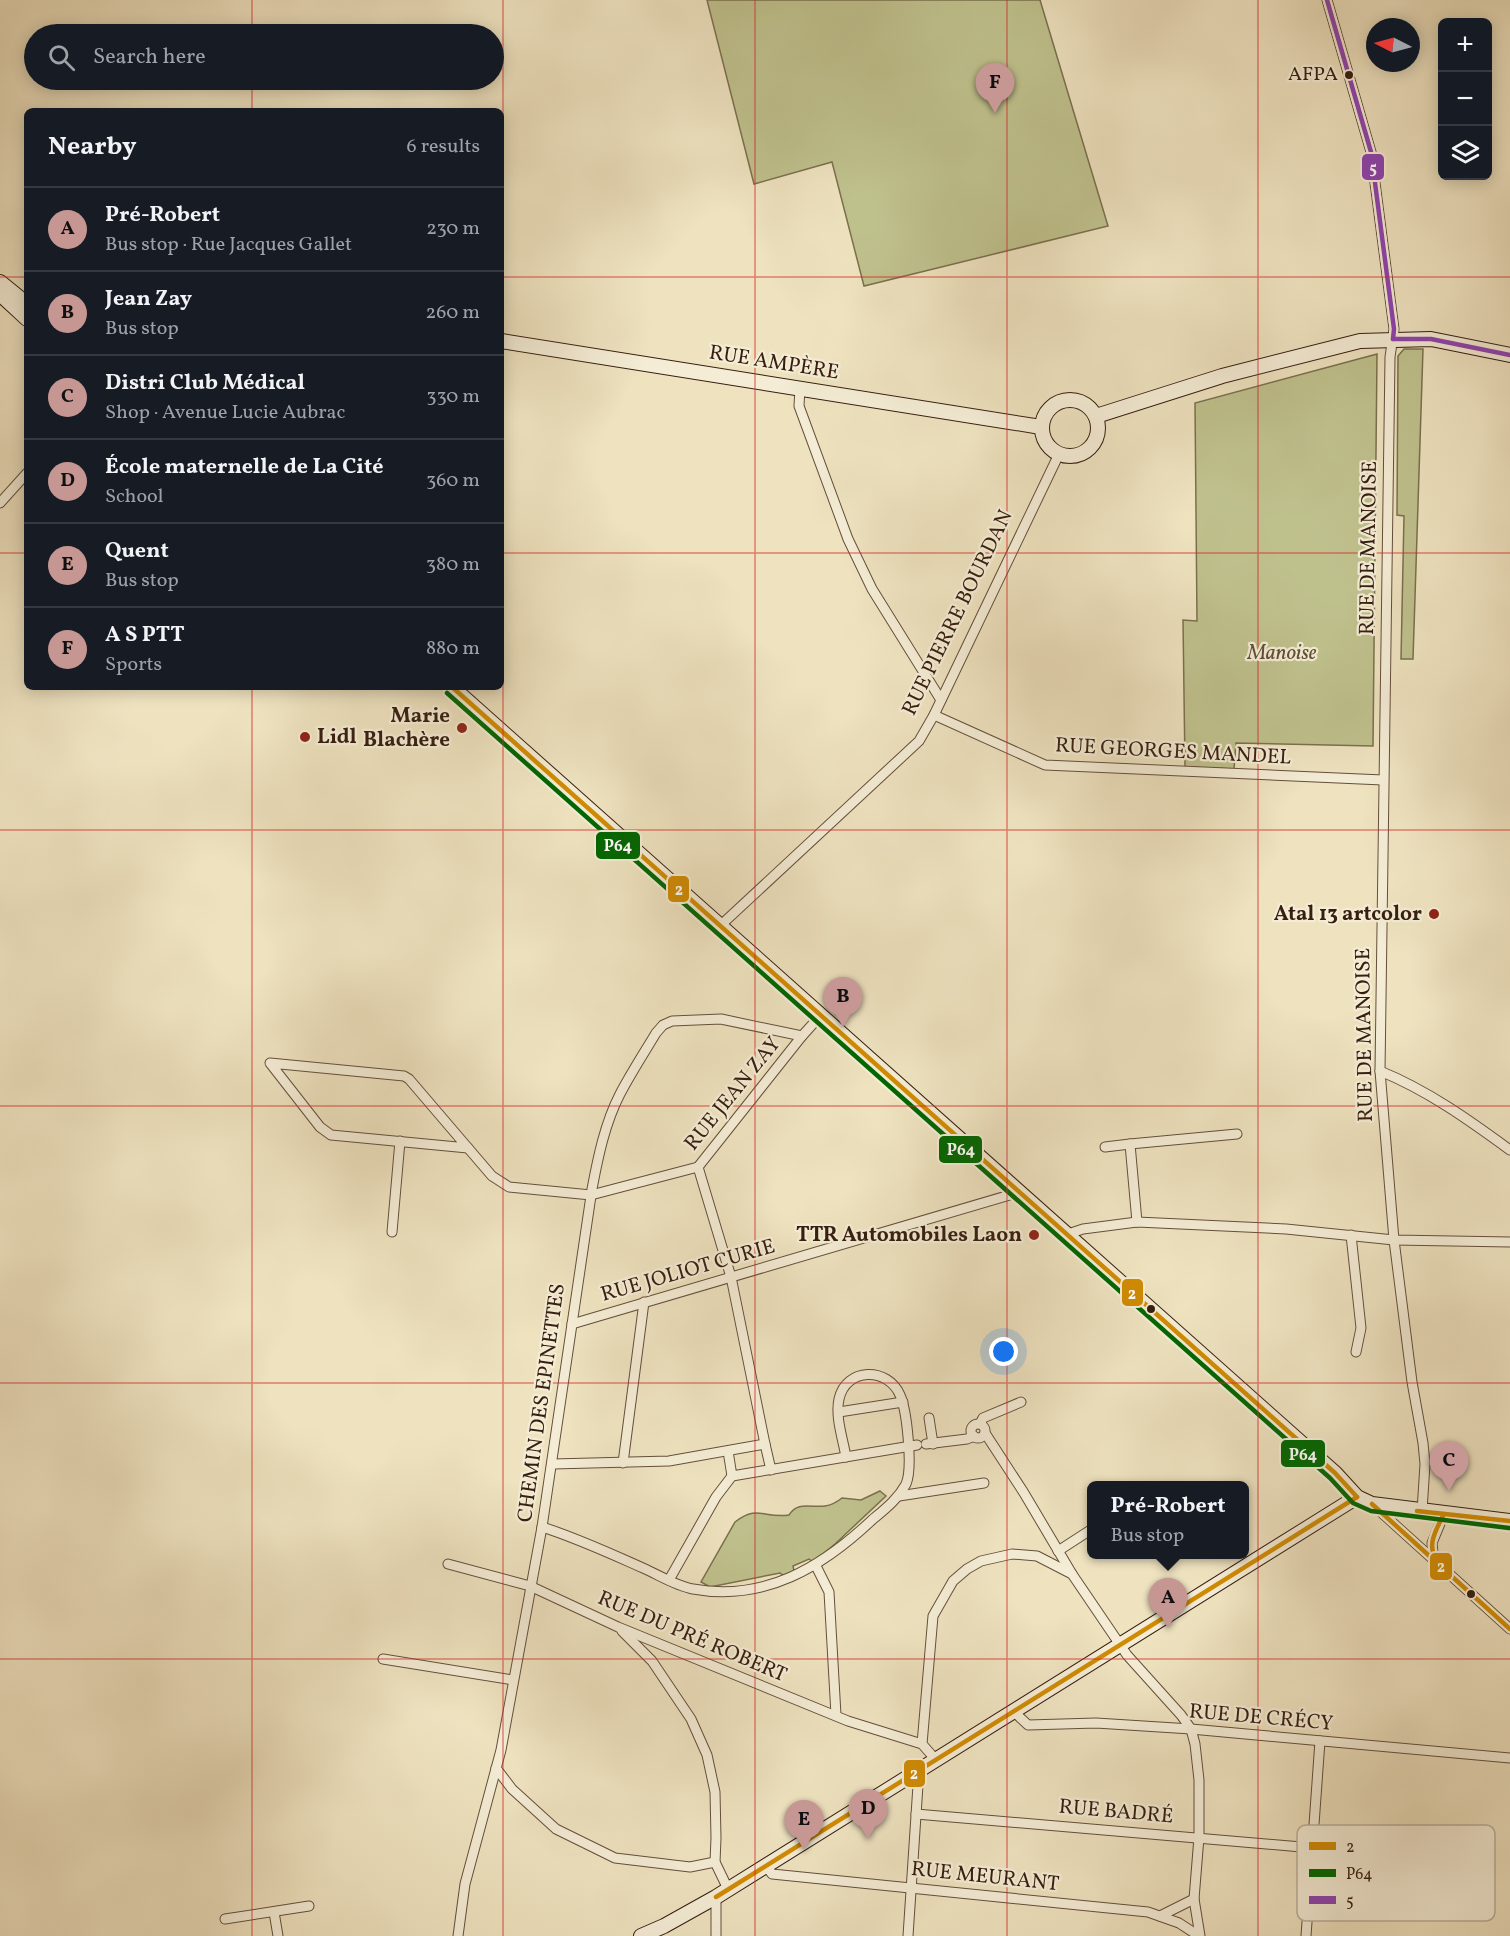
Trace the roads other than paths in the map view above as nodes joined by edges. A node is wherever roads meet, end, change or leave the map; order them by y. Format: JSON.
{"nodes":[{"id":1,"x":1325,"y":1,"type":"edge"},
{"id":2,"x":0,"y":282,"type":"edge"},
{"id":3,"x":0,"y":294,"type":"edge"},
{"id":4,"x":24,"y":302,"type":"edge"},
{"id":5,"x":24,"y":316,"type":"edge"},
{"id":6,"x":1393,"y":339,"type":"junction"},
{"id":7,"x":504,"y":341,"type":"edge"},
{"id":8,"x":1510,"y":355,"type":"edge"},
{"id":9,"x":800,"y":388,"type":"junction"},
{"id":10,"x":1096,"y":416,"type":"junction"},
{"id":11,"x":1041,"y":427,"type":"junction"},
{"id":12,"x":1059,"y":454,"type":"junction"},
{"id":13,"x":24,"y":476,"type":"edge"},
{"id":14,"x":0,"y":504,"type":"edge"},
{"id":15,"x":455,"y":690,"type":"edge"},
{"id":16,"x":941,"y":700,"type":"junction"},
{"id":17,"x":934,"y":715,"type":"junction"},
{"id":18,"x":1383,"y":780,"type":"junction"},
{"id":19,"x":720,"y":925,"type":"junction"},
{"id":20,"x":821,"y":1015,"type":"junction"},
{"id":21,"x":802,"y":1036,"type":"junction"},
{"id":22,"x":1380,"y":1071,"type":"junction"},
{"id":23,"x":1237,"y":1134,"type":"dead end"},
{"id":24,"x":400,"y":1141,"type":"junction"},
{"id":25,"x":1130,"y":1144,"type":"junction"},
{"id":26,"x":1105,"y":1147,"type":"dead end"},
{"id":27,"x":468,"y":1148,"type":"junction"},
{"id":28,"x":1510,"y":1150,"type":"edge"},
{"id":29,"x":698,"y":1167,"type":"junction"},
{"id":30,"x":1020,"y":1192,"type":"junction"},
{"id":31,"x":591,"y":1195,"type":"junction"},
{"id":32,"x":1137,"y":1222,"type":"junction"},
{"id":33,"x":392,"y":1232,"type":"dead end"},
{"id":34,"x":1068,"y":1234,"type":"junction"},
{"id":35,"x":1351,"y":1235,"type":"junction"},
{"id":36,"x":1394,"y":1240,"type":"junction"},
{"id":37,"x":1510,"y":1242,"type":"edge"},
{"id":38,"x":731,"y":1277,"type":"junction"},
{"id":39,"x":644,"y":1302,"type":"junction"},
{"id":40,"x":572,"y":1324,"type":"junction"},
{"id":41,"x":1356,"y":1352,"type":"dead end"},
{"id":42,"x":903,"y":1401,"type":"junction"},
{"id":43,"x":1022,"y":1402,"type":"dead end"},
{"id":44,"x":839,"y":1412,"type":"junction"},
{"id":45,"x":929,"y":1418,"type":"dead end"},
{"id":46,"x":980,"y":1424,"type":"junction"},
{"id":47,"x":985,"y":1433,"type":"junction"},
{"id":48,"x":974,"y":1436,"type":"junction"},
{"id":49,"x":765,"y":1444,"type":"junction"},
{"id":50,"x":921,"y":1445,"type":"junction"},
{"id":51,"x":728,"y":1451,"type":"junction"},
{"id":52,"x":846,"y":1457,"type":"junction"},
{"id":53,"x":623,"y":1463,"type":"junction"},
{"id":54,"x":553,"y":1464,"type":"junction"},
{"id":55,"x":771,"y":1470,"type":"junction"},
{"id":56,"x":732,"y":1476,"type":"junction"},
{"id":57,"x":984,"y":1483,"type":"dead end"},
{"id":58,"x":899,"y":1496,"type":"junction"},
{"id":59,"x":1357,"y":1497,"type":"junction"},
{"id":60,"x":1372,"y":1504,"type":"junction"},
{"id":61,"x":1422,"y":1511,"type":"junction"},
{"id":62,"x":1444,"y":1514,"type":"junction"},
{"id":63,"x":1510,"y":1521,"type":"edge"},
{"id":64,"x":542,"y":1527,"type":"junction"},
{"id":65,"x":1087,"y":1532,"type":"edge"},
{"id":66,"x":1052,"y":1542,"type":"junction"},
{"id":67,"x":1058,"y":1551,"type":"junction"},
{"id":68,"x":1037,"y":1556,"type":"junction"},
{"id":69,"x":1434,"y":1562,"type":"junction"},
{"id":70,"x":448,"y":1564,"type":"dead end"},
{"id":71,"x":816,"y":1566,"type":"junction"},
{"id":72,"x":1072,"y":1574,"type":"junction"},
{"id":73,"x":669,"y":1580,"type":"junction"},
{"id":74,"x":530,"y":1586,"type":"junction"},
{"id":75,"x":618,"y":1627,"type":"junction"},
{"id":76,"x":1510,"y":1629,"type":"edge"},
{"id":77,"x":1119,"y":1645,"type":"junction"},
{"id":78,"x":383,"y":1659,"type":"dead end"},
{"id":79,"x":513,"y":1680,"type":"junction"},
{"id":80,"x":1014,"y":1711,"type":"junction"},
{"id":81,"x":836,"y":1715,"type":"junction"},
{"id":82,"x":1191,"y":1729,"type":"junction"},
{"id":83,"x":1320,"y":1741,"type":"junction"},
{"id":84,"x":922,"y":1744,"type":"junction"},
{"id":85,"x":1510,"y":1758,"type":"edge"},
{"id":86,"x":936,"y":1760,"type":"junction"},
{"id":87,"x":496,"y":1768,"type":"junction"},
{"id":88,"x":919,"y":1770,"type":"junction"},
{"id":89,"x":916,"y":1814,"type":"junction"},
{"id":90,"x":1314,"y":1825,"type":"edge"},
{"id":91,"x":1199,"y":1837,"type":"junction"},
{"id":92,"x":1297,"y":1847,"type":"edge"},
{"id":93,"x":714,"y":1862,"type":"junction"},
{"id":94,"x":766,"y":1866,"type":"junction"},
{"id":95,"x":911,"y":1887,"type":"junction"},
{"id":96,"x":722,"y":1893,"type":"junction"},
{"id":97,"x":1194,"y":1899,"type":"junction"},
{"id":98,"x":309,"y":1906,"type":"dead end"},
{"id":99,"x":274,"y":1912,"type":"junction"},
{"id":100,"x":1160,"y":1917,"type":"junction"},
{"id":101,"x":225,"y":1919,"type":"dead end"},
{"id":102,"x":1307,"y":1921,"type":"edge"},
{"id":103,"x":278,"y":1936,"type":"edge"},
{"id":104,"x":459,"y":1936,"type":"edge"},
{"id":105,"x":641,"y":1936,"type":"edge"},
{"id":106,"x":716,"y":1936,"type":"edge"},
{"id":107,"x":908,"y":1936,"type":"edge"},
{"id":108,"x":1199,"y":1936,"type":"edge"},
{"id":109,"x":1306,"y":1936,"type":"edge"}],
"edges":[{"from":1,"to":6,"type":"street","name":"RUE DE MANOISE"},
{"from":2,"to":4,"type":"main road"},
{"from":3,"to":5,"type":"main road"},
{"from":6,"to":8,"type":"main road"},
{"from":6,"to":10,"type":"main road"},
{"from":6,"to":18,"type":"street","name":"RUE DE MANOISE"},
{"from":7,"to":9,"type":"main road","name":"RUE AMPÈRE"},
{"from":9,"to":11,"type":"main road","name":"RUE AMPÈRE"},
{"from":9,"to":16,"type":"street"},
{"from":10,"to":11,"type":"main road"},
{"from":10,"to":12,"type":"main road"},
{"from":11,"to":12,"type":"main road"},
{"from":12,"to":16,"type":"street","name":"RUE PIERRE BOURDAN"},
{"from":13,"to":14,"type":"street"},
{"from":15,"to":19,"type":"main road"},
{"from":16,"to":17,"type":"street","name":"RUE PIERRE BOURDAN"},
{"from":17,"to":18,"type":"street","name":"RUE GEORGES MANDEL"},
{"from":17,"to":19,"type":"street","name":"RUE PIERRE BOURDAN"},
{"from":18,"to":22,"type":"street","name":"RUE DE MANOISE"},
{"from":19,"to":20,"type":"main road"},
{"from":20,"to":21,"type":"street","name":"RUE JEAN ZAY"},
{"from":20,"to":30,"type":"main road"},
{"from":21,"to":29,"type":"street","name":"RUE JEAN ZAY"},
{"from":21,"to":31,"type":"street","name":"CHEMIN DES EPINETTES"},
{"from":22,"to":28,"type":"street"},
{"from":22,"to":36,"type":"street","name":"RUE DE MANOISE"},
{"from":23,"to":25,"type":"street"},
{"from":24,"to":27,"type":"street"},
{"from":24,"to":27,"type":"street"},
{"from":24,"to":33,"type":"street"},
{"from":25,"to":26,"type":"street"},
{"from":25,"to":32,"type":"street"},
{"from":27,"to":31,"type":"street"},
{"from":29,"to":31,"type":"street","name":"RUE JEAN ZAY"},
{"from":29,"to":38,"type":"street"},
{"from":30,"to":34,"type":"main road"},
{"from":30,"to":38,"type":"street","name":"RUE JOLIOT CURIE"},
{"from":31,"to":40,"type":"street","name":"CHEMIN DES EPINETTES"},
{"from":32,"to":34,"type":"street"},
{"from":32,"to":35,"type":"street"},
{"from":34,"to":59,"type":"main road"},
{"from":35,"to":36,"type":"street"},
{"from":35,"to":41,"type":"street"},
{"from":36,"to":37,"type":"street"},
{"from":36,"to":61,"type":"street","name":"RUE DE MANOISE"},
{"from":38,"to":39,"type":"street","name":"RUE JOLIOT CURIE"},
{"from":38,"to":49,"type":"street"},
{"from":39,"to":40,"type":"street","name":"RUE JOLIOT CURIE"},
{"from":39,"to":53,"type":"street"},
{"from":40,"to":54,"type":"street","name":"CHEMIN DES EPINETTES"},
{"from":42,"to":44,"type":"street"},
{"from":42,"to":44,"type":"street"},
{"from":42,"to":50,"type":"street"},
{"from":43,"to":46,"type":"street"},
{"from":44,"to":52,"type":"street"},
{"from":45,"to":50,"type":"street"},
{"from":46,"to":47,"type":"street"},
{"from":46,"to":48,"type":"street"},
{"from":47,"to":48,"type":"street"},
{"from":47,"to":66,"type":"street"},
{"from":48,"to":50,"type":"street"},
{"from":49,"to":51,"type":"street"},
{"from":49,"to":55,"type":"street"},
{"from":50,"to":52,"type":"street"},
{"from":50,"to":58,"type":"street"},
{"from":51,"to":53,"type":"street"},
{"from":51,"to":56,"type":"street"},
{"from":52,"to":55,"type":"street"},
{"from":53,"to":54,"type":"street"},
{"from":54,"to":64,"type":"street","name":"CHEMIN DES EPINETTES"},
{"from":55,"to":56,"type":"street"},
{"from":56,"to":73,"type":"street"},
{"from":57,"to":58,"type":"street"},
{"from":58,"to":71,"type":"street"},
{"from":59,"to":60,"type":"main road"},
{"from":59,"to":77,"type":"main road"},
{"from":60,"to":61,"type":"main road"},
{"from":60,"to":69,"type":"street"},
{"from":61,"to":62,"type":"main road"},
{"from":62,"to":63,"type":"main road"},
{"from":62,"to":69,"type":"street"},
{"from":64,"to":73,"type":"street"},
{"from":64,"to":74,"type":"street","name":"CHEMIN DES EPINETTES"},
{"from":65,"to":67,"type":"street"},
{"from":66,"to":67,"type":"street"},
{"from":66,"to":68,"type":"street"},
{"from":67,"to":72,"type":"street"},
{"from":68,"to":72,"type":"street"},
{"from":68,"to":84,"type":"street"},
{"from":69,"to":76,"type":"street"},
{"from":70,"to":74,"type":"street","name":"RUE DU PRÉ ROBERT"},
{"from":71,"to":73,"type":"street"},
{"from":71,"to":81,"type":"street"},
{"from":72,"to":77,"type":"street"},
{"from":74,"to":75,"type":"street","name":"RUE DU PRÉ ROBERT"},
{"from":74,"to":79,"type":"street","name":"CHEMIN DES EPINETTES"},
{"from":75,"to":81,"type":"street","name":"RUE DU PRÉ ROBERT"},
{"from":75,"to":93,"type":"street"},
{"from":77,"to":80,"type":"main road"},
{"from":77,"to":82,"type":"street"},
{"from":78,"to":79,"type":"street"},
{"from":79,"to":87,"type":"street","name":"CHEMIN DES EPINETTES"},
{"from":80,"to":82,"type":"street","name":"RUE DE CRÉCY"},
{"from":80,"to":86,"type":"main road"},
{"from":81,"to":84,"type":"street","name":"RUE DU PRÉ ROBERT"},
{"from":82,"to":83,"type":"street","name":"RUE DE CRÉCY"},
{"from":82,"to":91,"type":"street"},
{"from":83,"to":85,"type":"street","name":"RUE DE CRÉCY"},
{"from":83,"to":90,"type":"street"},
{"from":84,"to":86,"type":"street"},
{"from":86,"to":88,"type":"main road"},
{"from":87,"to":93,"type":"street"},
{"from":87,"to":104,"type":"street","name":"CHEMIN DES EPINETTES"},
{"from":88,"to":89,"type":"street"},
{"from":88,"to":94,"type":"main road"},
{"from":89,"to":91,"type":"street","name":"RUE BADRÉ"},
{"from":89,"to":95,"type":"street"},
{"from":91,"to":92,"type":"street","name":"RUE BADRÉ"},
{"from":91,"to":97,"type":"street"},
{"from":93,"to":96,"type":"street"},
{"from":94,"to":95,"type":"street","name":"RUE MEURANT"},
{"from":94,"to":96,"type":"main road"},
{"from":95,"to":100,"type":"street","name":"RUE MEURANT"},
{"from":95,"to":107,"type":"street"},
{"from":96,"to":105,"type":"main road"},
{"from":96,"to":106,"type":"street"},
{"from":97,"to":100,"type":"street"},
{"from":97,"to":108,"type":"street"},
{"from":98,"to":99,"type":"street"},
{"from":99,"to":101,"type":"street"},
{"from":99,"to":103,"type":"street"},
{"from":100,"to":108,"type":"street","name":"RUE MEURANT"},
{"from":102,"to":109,"type":"street"}]}
